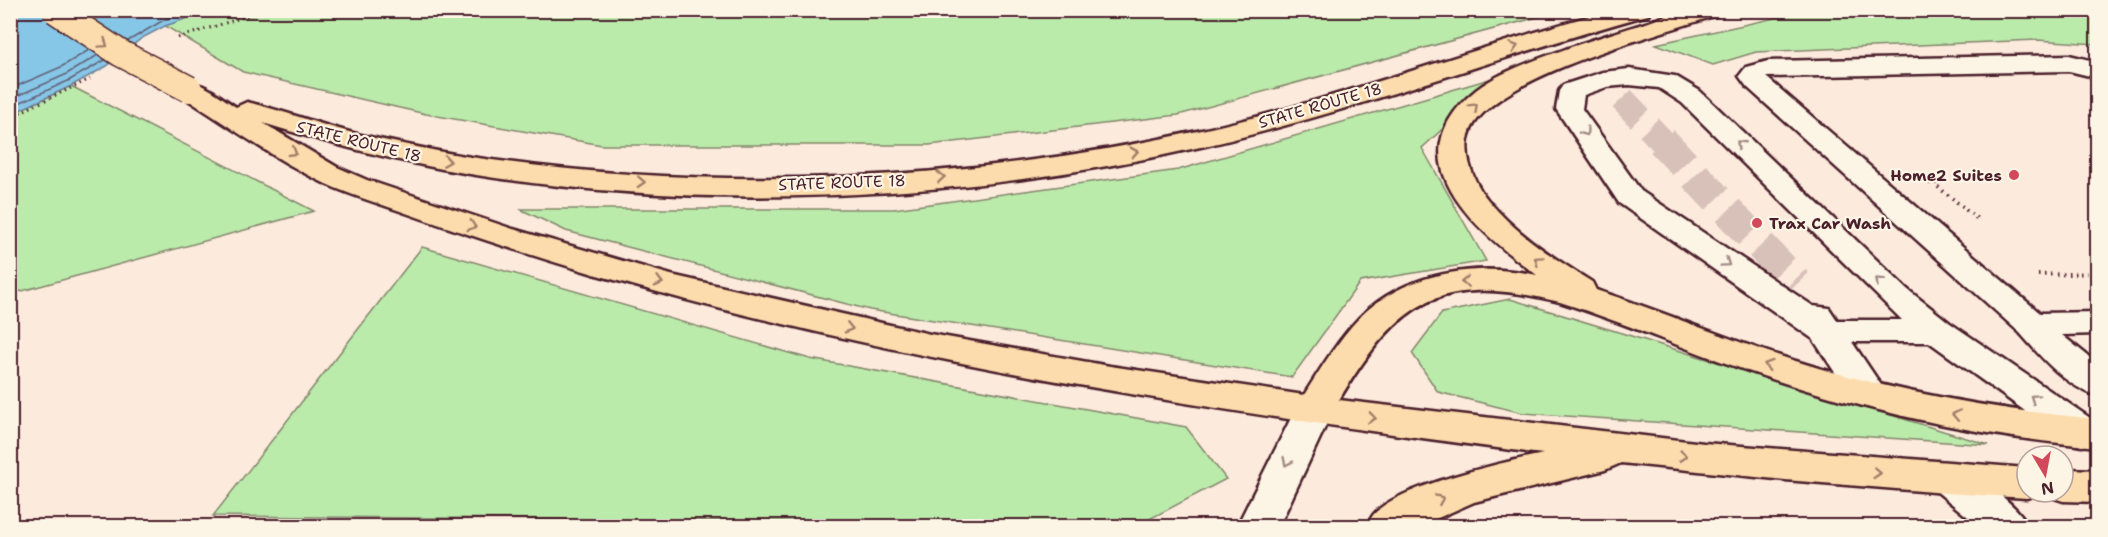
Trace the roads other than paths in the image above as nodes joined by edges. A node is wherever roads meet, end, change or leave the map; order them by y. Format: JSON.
{"nodes":[{"id":1,"x":56,"y":10,"type":"edge"},
{"id":2,"x":1640,"y":10,"type":"edge"},
{"id":3,"x":1709,"y":10,"type":"edge"},
{"id":4,"x":2097,"y":70,"type":"edge"},
{"id":5,"x":189,"y":89,"type":"junction"},
{"id":6,"x":1797,"y":284,"type":"tunnel mouth"},
{"id":7,"x":1605,"y":304,"type":"junction"},
{"id":8,"x":2097,"y":322,"type":"edge"},
{"id":9,"x":2032,"y":325,"type":"junction"},
{"id":10,"x":1937,"y":330,"type":"junction"},
{"id":11,"x":1826,"y":331,"type":"junction"},
{"id":12,"x":2097,"y":383,"type":"edge"},
{"id":13,"x":1868,"y":394,"type":"junction"},
{"id":14,"x":1314,"y":410,"type":"junction"},
{"id":15,"x":2090,"y":432,"type":"edge"},
{"id":16,"x":1625,"y":450,"type":"junction"},
{"id":17,"x":1950,"y":479,"type":"junction"},
{"id":18,"x":2015,"y":482,"type":"edge"},
{"id":19,"x":2075,"y":485,"type":"edge"},
{"id":20,"x":2097,"y":486,"type":"edge"},
{"id":21,"x":1258,"y":526,"type":"edge"},
{"id":22,"x":1389,"y":526,"type":"edge"},
{"id":23,"x":2007,"y":526,"type":"edge"}],
"edges":[{"from":1,"to":5,"type":"highway","name":"STATE ROUTE 18","one_way":true,"bridge":true},
{"from":5,"to":2,"type":"highway","name":"STATE ROUTE 18","one_way":true},
{"from":7,"to":3,"type":"highway","one_way":true},
{"from":4,"to":9,"type":"street"},
{"from":5,"to":14,"type":"highway","one_way":true},
{"from":6,"to":11,"type":"street"},
{"from":13,"to":7,"type":"highway","one_way":true},
{"from":7,"to":14,"type":"highway","one_way":true},
{"from":8,"to":9,"type":"street"},
{"from":9,"to":12,"type":"street"},
{"from":10,"to":11,"type":"street"},
{"from":10,"to":11,"type":"street","one_way":true},
{"from":15,"to":10,"type":"street","one_way":true},
{"from":11,"to":13,"type":"street"},
{"from":15,"to":13,"type":"highway","one_way":true},
{"from":14,"to":16,"type":"highway","one_way":true},
{"from":14,"to":21,"type":"street","one_way":true},
{"from":16,"to":17,"type":"highway","one_way":true},
{"from":22,"to":16,"type":"highway","one_way":true},
{"from":17,"to":18,"type":"highway"},
{"from":17,"to":23,"type":"street"},
{"from":19,"to":20,"type":"highway"}]}
